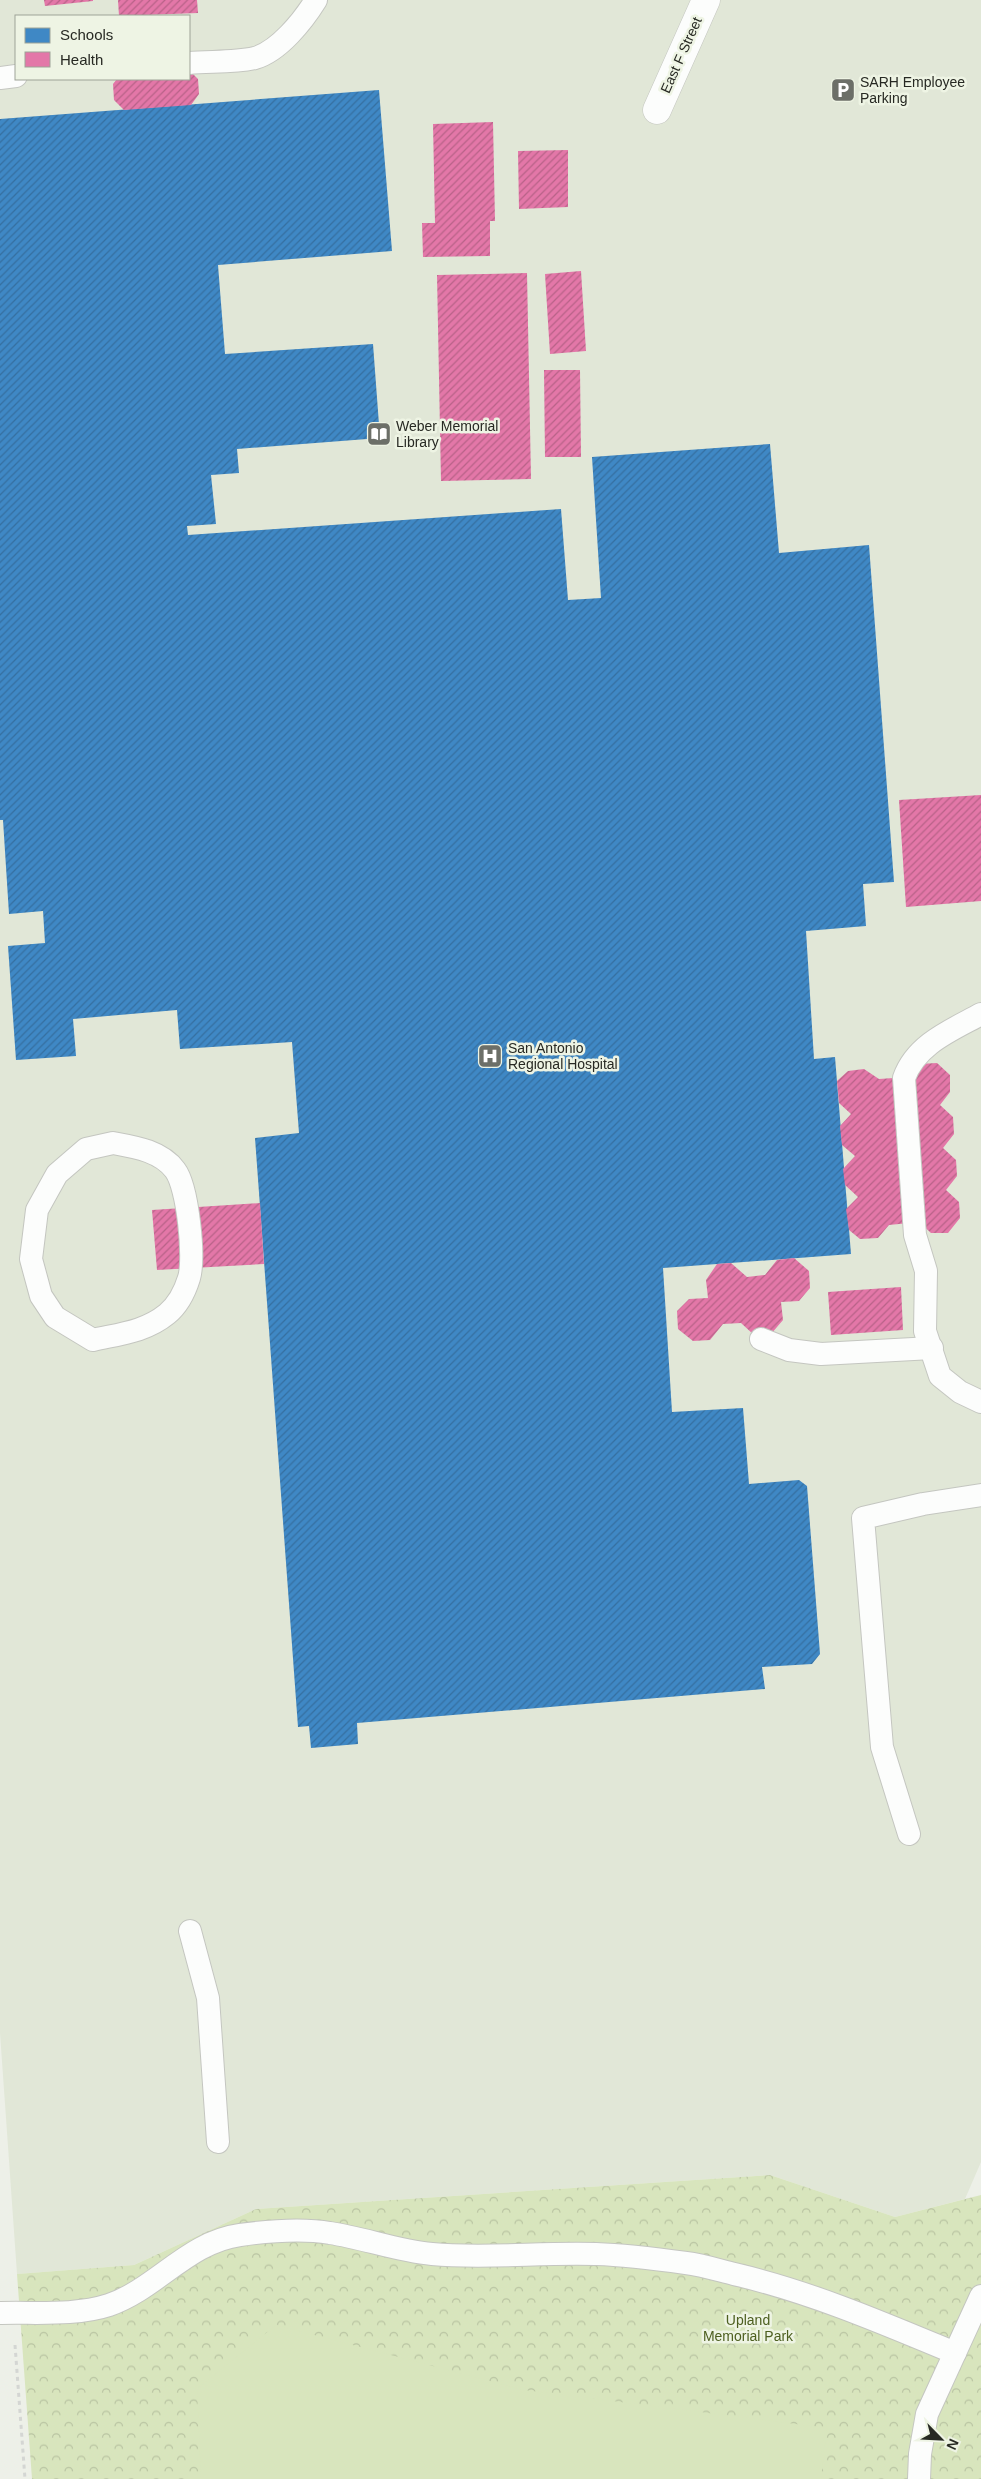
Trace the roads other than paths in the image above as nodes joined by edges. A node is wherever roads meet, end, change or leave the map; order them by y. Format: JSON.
{"nodes":[{"id":1,"x":316,"y":0,"type":"edge"},
{"id":2,"x":706,"y":0,"type":"edge"},
{"id":3,"x":190,"y":63,"type":"edge"},
{"id":4,"x":15,"y":76,"type":"edge"},
{"id":5,"x":0,"y":78,"type":"edge"},
{"id":6,"x":657,"y":110,"type":"dead end"},
{"id":7,"x":981,"y":1014,"type":"edge"},
{"id":8,"x":761,"y":1339,"type":"dead end"},
{"id":9,"x":93,"y":1340,"type":"joint"},
{"id":10,"x":932,"y":1348,"type":"junction"},
{"id":11,"x":981,"y":1402,"type":"edge"},
{"id":12,"x":981,"y":1495,"type":"edge"},
{"id":13,"x":909,"y":1834,"type":"dead end"},
{"id":14,"x":190,"y":1931,"type":"dead end"},
{"id":15,"x":218,"y":2142,"type":"dead end"},
{"id":16,"x":981,"y":2296,"type":"edge"},
{"id":17,"x":0,"y":2313,"type":"edge"},
{"id":18,"x":955,"y":2353,"type":"junction"},
{"id":19,"x":919,"y":2479,"type":"edge"}],
"edges":[{"from":1,"to":3,"type":"lane"},
{"from":2,"to":6,"type":"street","name":"East F Street"},
{"from":4,"to":5,"type":"lane"},
{"from":7,"to":10,"type":"lane"},
{"from":8,"to":10,"type":"lane"},
{"from":9,"to":9,"type":"lane"},
{"from":10,"to":11,"type":"lane"},
{"from":12,"to":13,"type":"lane"},
{"from":14,"to":15,"type":"lane"},
{"from":16,"to":18,"type":"lane"},
{"from":17,"to":18,"type":"lane"},
{"from":18,"to":19,"type":"lane"}]}
